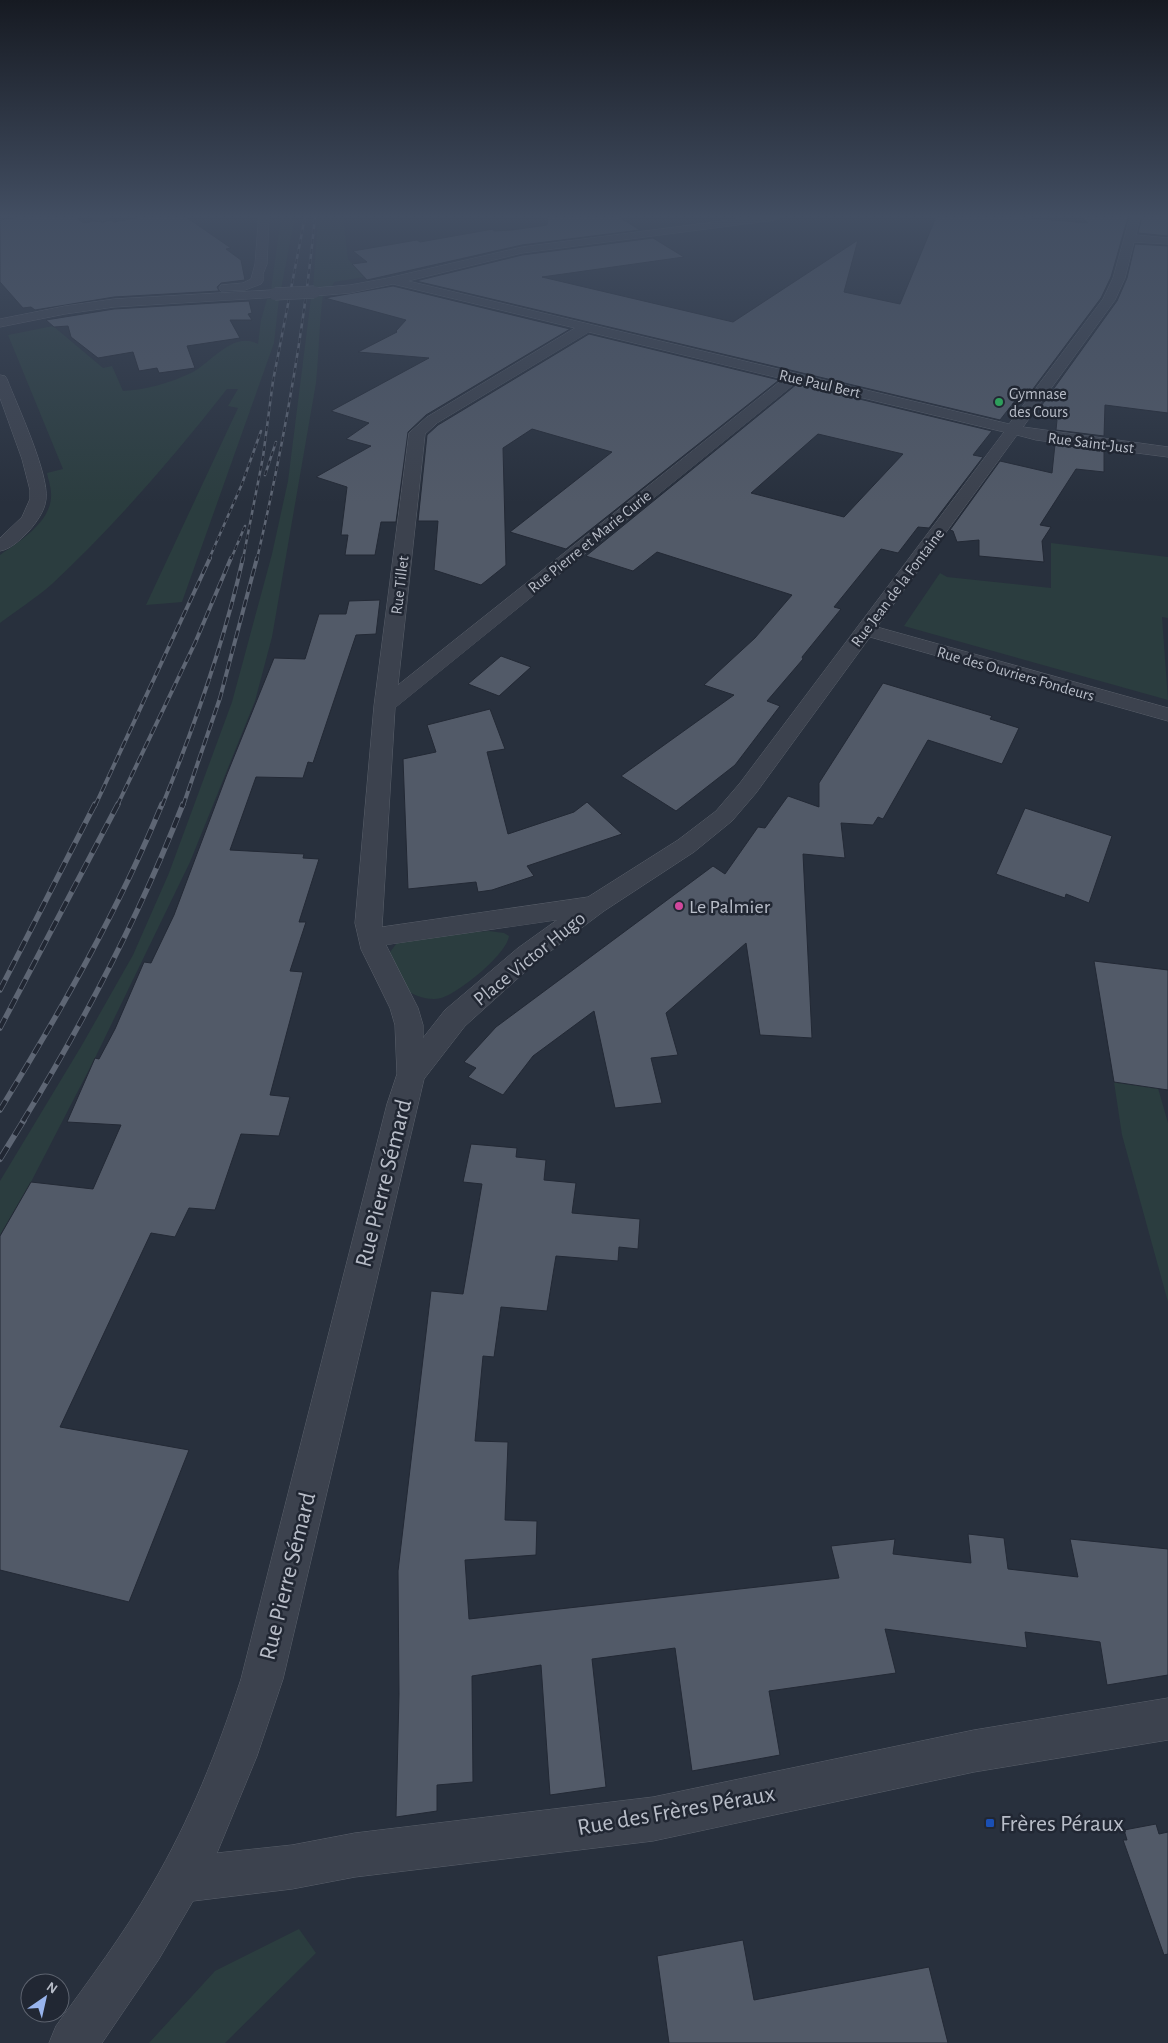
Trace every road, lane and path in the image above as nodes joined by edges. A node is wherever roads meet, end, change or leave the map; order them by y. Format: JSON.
{"nodes":[{"id":1,"x":59,"y":312,"type":"edge"},
{"id":2,"x":525,"y":312,"type":"edge"},
{"id":3,"x":1100,"y":312,"type":"edge"},
{"id":4,"x":0,"y":323,"type":"edge"},
{"id":5,"x":587,"y":327,"type":"junction"},
{"id":6,"x":794,"y":377,"type":"junction"},
{"id":7,"x":0,"y":379,"type":"edge"},
{"id":8,"x":1013,"y":430,"type":"junction"},
{"id":9,"x":1168,"y":452,"type":"edge"},
{"id":10,"x":0,"y":546,"type":"edge"},
{"id":11,"x":865,"y":630,"type":"junction"},
{"id":12,"x":385,"y":706,"type":"junction"},
{"id":13,"x":1168,"y":715,"type":"edge"},
{"id":14,"x":595,"y":905,"type":"junction"},
{"id":15,"x":370,"y":938,"type":"junction"},
{"id":16,"x":411,"y":1074,"type":"junction"},
{"id":17,"x":1168,"y":1719,"type":"edge"},
{"id":18,"x":180,"y":1880,"type":"junction"},
{"id":19,"x":73,"y":2043,"type":"edge"}],
"edges":[{"from":1,"to":4,"type":"street"},
{"from":2,"to":5,"type":"street","name":"Rue Paul Bert"},
{"from":3,"to":8,"type":"street","name":"Rue Jean de la Fontaine"},
{"from":5,"to":6,"type":"street","name":"Rue Paul Bert"},
{"from":5,"to":12,"type":"street","name":"Rue Tillet"},
{"from":6,"to":8,"type":"street","name":"Rue Paul Bert"},
{"from":6,"to":12,"type":"street","name":"Rue Pierre et Marie Curie"},
{"from":7,"to":10,"type":"street"},
{"from":8,"to":9,"type":"street","name":"Rue Saint-Just"},
{"from":8,"to":11,"type":"street","name":"Rue Jean de la Fontaine"},
{"from":11,"to":13,"type":"street","name":"Rue des Ouvriers Fondeurs"},
{"from":11,"to":14,"type":"street","name":"Rue Jean de la Fontaine"},
{"from":12,"to":15,"type":"street","name":"Rue Tillet"},
{"from":14,"to":15,"type":"street","name":"Place Victor Hugo"},
{"from":14,"to":16,"type":"street","name":"Place Victor Hugo"},
{"from":15,"to":16,"type":"street"},
{"from":16,"to":18,"type":"street","name":"Rue Pierre Sémard"},
{"from":17,"to":18,"type":"street","name":"Rue des Frères Péraux"},
{"from":18,"to":19,"type":"street","name":"Rue Pierre Sémard"}]}
